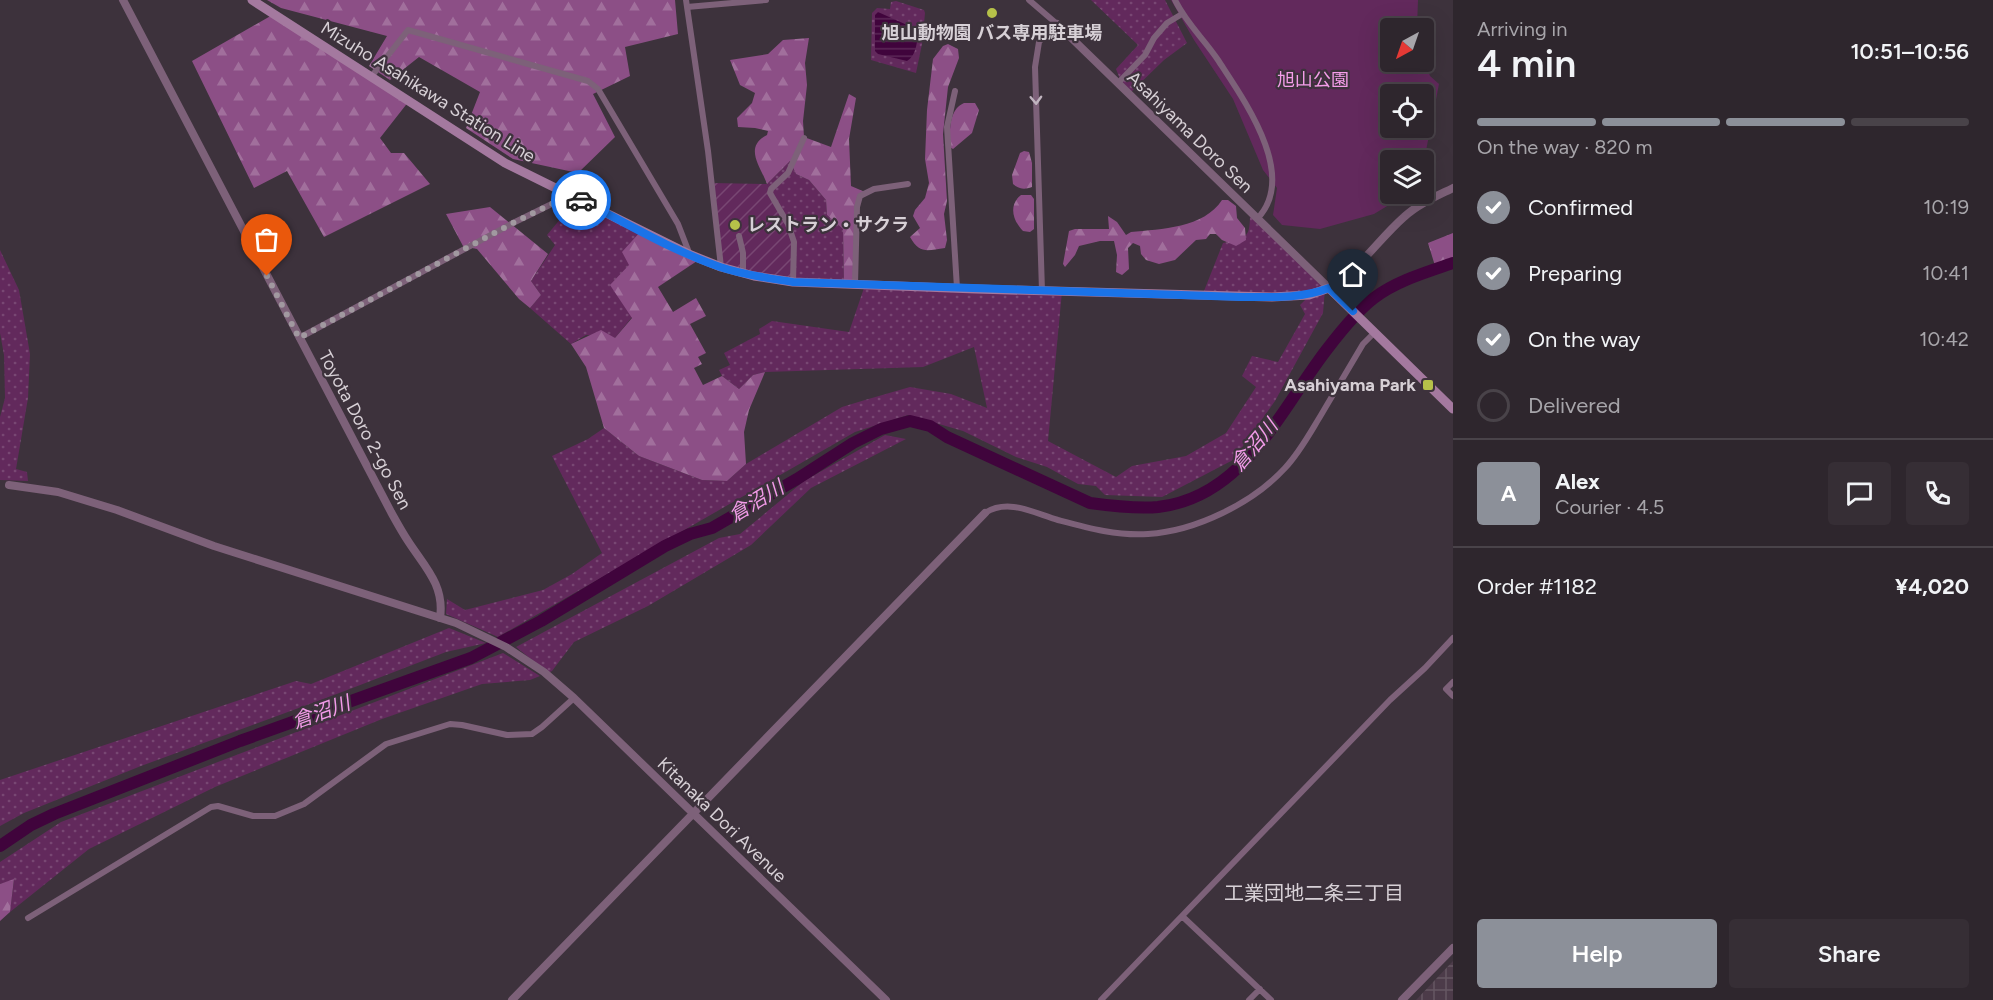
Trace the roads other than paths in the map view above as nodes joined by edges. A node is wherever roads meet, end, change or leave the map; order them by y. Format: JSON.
{"nodes":[{"id":1,"x":123,"y":0,"type":"edge"},
{"id":2,"x":252,"y":0,"type":"edge"},
{"id":3,"x":766,"y":0,"type":"edge"},
{"id":4,"x":1029,"y":0,"type":"edge"},
{"id":5,"x":1175,"y":0,"type":"edge"},
{"id":6,"x":687,"y":4,"type":"edge"},
{"id":7,"x":1182,"y":14,"type":"junction"},
{"id":8,"x":1057,"y":24,"type":"junction"},
{"id":9,"x":371,"y":77,"type":"junction"},
{"id":10,"x":1118,"y":83,"type":"junction"},
{"id":11,"x":954,"y":91,"type":"dead end"},
{"id":12,"x":804,"y":138,"type":"dead end"},
{"id":13,"x":908,"y":184,"type":"dead end"},
{"id":14,"x":1453,"y":188,"type":"edge"},
{"id":15,"x":570,"y":195,"type":"junction"},
{"id":16,"x":1257,"y":219,"type":"junction"},
{"id":17,"x":739,"y":236,"type":"dead end"},
{"id":18,"x":691,"y":255,"type":"junction"},
{"id":19,"x":721,"y":267,"type":"junction"},
{"id":20,"x":744,"y":273,"type":"junction"},
{"id":21,"x":793,"y":282,"type":"junction"},
{"id":22,"x":855,"y":284,"type":"junction"},
{"id":23,"x":957,"y":288,"type":"junction"},
{"id":24,"x":1329,"y":288,"type":"junction"},
{"id":25,"x":1042,"y":291,"type":"junction"},
{"id":26,"x":1374,"y":333,"type":"junction"},
{"id":27,"x":299,"y":338,"type":"junction"},
{"id":28,"x":1453,"y":409,"type":"edge"},
{"id":29,"x":5,"y":486,"type":"edge"},
{"id":30,"x":985,"y":513,"type":"joint"},
{"id":31,"x":440,"y":618,"type":"junction"},
{"id":32,"x":1453,"y":638,"type":"edge"},
{"id":33,"x":1453,"y":682,"type":"edge"},
{"id":34,"x":1453,"y":696,"type":"edge"},
{"id":35,"x":574,"y":698,"type":"junction"},
{"id":36,"x":694,"y":813,"type":"junction"},
{"id":37,"x":1182,"y":915,"type":"junction"},
{"id":38,"x":28,"y":918,"type":"dead end"},
{"id":39,"x":1453,"y":948,"type":"edge"},
{"id":40,"x":1260,"y":989,"type":"junction"},
{"id":41,"x":512,"y":1000,"type":"edge"},
{"id":42,"x":886,"y":1000,"type":"edge"},
{"id":43,"x":1101,"y":1000,"type":"edge"},
{"id":44,"x":1249,"y":1000,"type":"edge"},
{"id":45,"x":1271,"y":1000,"type":"edge"},
{"id":46,"x":1402,"y":1000,"type":"edge"}],
"edges":[{"from":1,"to":27,"type":"street","name":"Toyota Doro 2-go Sen"},
{"from":2,"to":9,"type":"main road","name":"Mizuho Asahikawa Station Line"},
{"from":3,"to":6,"type":"street"},
{"from":4,"to":8,"type":"street","name":"Asahiyama Doro Sen"},
{"from":5,"to":7,"type":"street"},
{"from":6,"to":19,"type":"street"},
{"from":7,"to":10,"type":"street"},
{"from":7,"to":16,"type":"street"},
{"from":8,"to":10,"type":"street","name":"Asahiyama Doro Sen"},
{"from":8,"to":25,"type":"street","one_way":true},
{"from":9,"to":15,"type":"main road","name":"Mizuho Asahikawa Station Line"},
{"from":9,"to":18,"type":"street"},
{"from":10,"to":16,"type":"street","name":"Asahiyama Doro Sen"},
{"from":11,"to":23,"type":"street"},
{"from":12,"to":21,"type":"street"},
{"from":13,"to":22,"type":"street"},
{"from":14,"to":24,"type":"street"},
{"from":15,"to":18,"type":"main road","name":"Mizuho Asahikawa Station Line"},
{"from":15,"to":27,"type":"street"},
{"from":16,"to":24,"type":"street","name":"Asahiyama Doro Sen"},
{"from":17,"to":20,"type":"street"},
{"from":18,"to":19,"type":"main road","name":"Mizuho Asahikawa Station Line"},
{"from":19,"to":20,"type":"main road","name":"Mizuho Asahikawa Station Line"},
{"from":20,"to":21,"type":"main road","name":"Mizuho Asahikawa Station Line"},
{"from":21,"to":22,"type":"main road","name":"Mizuho Asahikawa Station Line"},
{"from":22,"to":23,"type":"main road","name":"Mizuho Asahikawa Station Line"},
{"from":23,"to":25,"type":"main road","name":"Mizuho Asahikawa Station Line"},
{"from":24,"to":25,"type":"main road","name":"Mizuho Asahikawa Station Line"},
{"from":24,"to":26,"type":"main road"},
{"from":26,"to":28,"type":"main road"},
{"from":26,"to":30,"type":"street"},
{"from":27,"to":31,"type":"street","name":"Toyota Doro 2-go Sen"},
{"from":29,"to":31,"type":"street","name":"Kitanaka Dori Avenue"},
{"from":30,"to":36,"type":"street"},
{"from":31,"to":35,"type":"street","name":"Kitanaka Dori Avenue"},
{"from":32,"to":37,"type":"street"},
{"from":33,"to":34,"type":"street"},
{"from":35,"to":36,"type":"street","name":"Kitanaka Dori Avenue"},
{"from":35,"to":38,"type":"street"},
{"from":36,"to":41,"type":"street"},
{"from":36,"to":42,"type":"street","name":"Kitanaka Dori Avenue"},
{"from":37,"to":40,"type":"street"},
{"from":37,"to":43,"type":"street"},
{"from":39,"to":46,"type":"street"},
{"from":40,"to":44,"type":"street"},
{"from":40,"to":45,"type":"street"}]}
